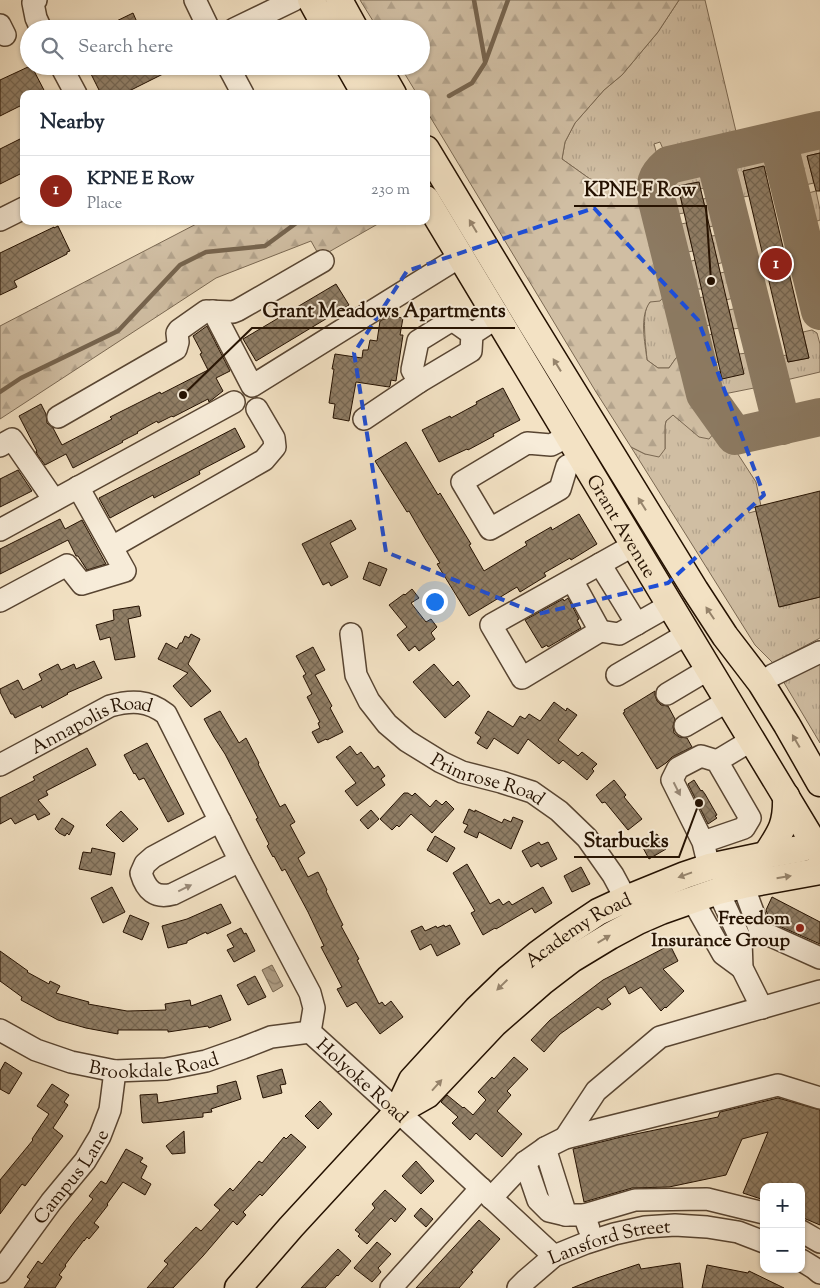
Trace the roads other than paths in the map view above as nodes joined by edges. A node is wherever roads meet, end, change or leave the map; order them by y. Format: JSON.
{"nodes":[{"id":1,"x":36,"y":0,"type":"edge"},
{"id":2,"x":195,"y":0,"type":"edge"},
{"id":3,"x":294,"y":0,"type":"edge"},
{"id":4,"x":311,"y":0,"type":"edge"},
{"id":5,"x":339,"y":0,"type":"edge"},
{"id":6,"x":37,"y":20,"type":"edge"},
{"id":7,"x":205,"y":20,"type":"edge"},
{"id":8,"x":253,"y":20,"type":"edge"},
{"id":9,"x":322,"y":20,"type":"edge"},
{"id":10,"x":350,"y":20,"type":"edge"},
{"id":11,"x":66,"y":75,"type":"edge"},
{"id":12,"x":233,"y":75,"type":"edge"},
{"id":13,"x":362,"y":75,"type":"edge"},
{"id":14,"x":379,"y":87,"type":"edge"},
{"id":15,"x":74,"y":90,"type":"edge"},
{"id":16,"x":241,"y":90,"type":"edge"},
{"id":17,"x":430,"y":156,"type":"edge"},
{"id":18,"x":430,"y":206,"type":"edge"},
{"id":19,"x":20,"y":210,"type":"edge"},
{"id":20,"x":0,"y":220,"type":"edge"},
{"id":21,"x":461,"y":256,"type":"junction"},
{"id":22,"x":323,"y":261,"type":"dead end"},
{"id":23,"x":213,"y":311,"type":"junction"},
{"id":24,"x":498,"y":317,"type":"junction"},
{"id":25,"x":472,"y":334,"type":"junction"},
{"id":26,"x":418,"y":382,"type":"junction"},
{"id":27,"x":252,"y":386,"type":"junction"},
{"id":28,"x":234,"y":402,"type":"junction"},
{"id":29,"x":257,"y":409,"type":"junction"},
{"id":30,"x":58,"y":417,"type":"dead end"},
{"id":31,"x":364,"y":419,"type":"dead end"},
{"id":32,"x":569,"y":436,"type":"junction"},
{"id":33,"x":0,"y":446,"type":"edge"},
{"id":34,"x":582,"y":458,"type":"junction"},
{"id":35,"x":78,"y":487,"type":"junction"},
{"id":36,"x":54,"y":500,"type":"junction"},
{"id":37,"x":0,"y":530,"type":"edge"},
{"id":38,"x":659,"y":530,"type":"junction"},
{"id":39,"x":634,"y":545,"type":"junction"},
{"id":40,"x":112,"y":547,"type":"junction"},
{"id":41,"x":600,"y":564,"type":"junction"},
{"id":42,"x":572,"y":580,"type":"junction"},
{"id":43,"x":695,"y":590,"type":"junction"},
{"id":44,"x":0,"y":601,"type":"edge"},
{"id":45,"x":670,"y":605,"type":"junction"},
{"id":46,"x":637,"y":624,"type":"junction"},
{"id":47,"x":600,"y":631,"type":"junction"},
{"id":48,"x":350,"y":634,"type":"dead end"},
{"id":49,"x":687,"y":634,"type":"junction"},
{"id":50,"x":820,"y":652,"type":"edge"},
{"id":51,"x":709,"y":669,"type":"junction"},
{"id":52,"x":617,"y":675,"type":"dead end"},
{"id":53,"x":761,"y":683,"type":"junction"},
{"id":54,"x":667,"y":694,"type":"dead end"},
{"id":55,"x":728,"y":701,"type":"junction"},
{"id":56,"x":685,"y":726,"type":"dead end"},
{"id":57,"x":175,"y":733,"type":"joint"},
{"id":58,"x":752,"y":740,"type":"junction"},
{"id":59,"x":717,"y":762,"type":"junction"},
{"id":60,"x":0,"y":765,"type":"edge"},
{"id":61,"x":820,"y":783,"type":"edge"},
{"id":62,"x":786,"y":796,"type":"junction"},
{"id":63,"x":220,"y":821,"type":"junction"},
{"id":64,"x":703,"y":842,"type":"junction"},
{"id":65,"x":818,"y":847,"type":"edge"},
{"id":66,"x":766,"y":854,"type":"junction"},
{"id":67,"x":240,"y":861,"type":"junction"},
{"id":68,"x":820,"y":871,"type":"edge"},
{"id":69,"x":714,"y":879,"type":"junction"},
{"id":70,"x":743,"y":885,"type":"junction"},
{"id":71,"x":692,"y":899,"type":"junction"},
{"id":72,"x":632,"y":910,"type":"junction"},
{"id":73,"x":820,"y":958,"type":"edge"},
{"id":74,"x":742,"y":968,"type":"junction"},
{"id":75,"x":820,"y":991,"type":"edge"},
{"id":76,"x":762,"y":1008,"type":"junction"},
{"id":77,"x":0,"y":1030,"type":"edge"},
{"id":78,"x":310,"y":1032,"type":"junction"},
{"id":79,"x":116,"y":1071,"type":"junction"},
{"id":80,"x":820,"y":1098,"type":"edge"},
{"id":81,"x":397,"y":1112,"type":"junction"},
{"id":82,"x":565,"y":1138,"type":"junction"},
{"id":83,"x":545,"y":1148,"type":"junction"},
{"id":84,"x":525,"y":1162,"type":"junction"},
{"id":85,"x":486,"y":1193,"type":"junction"},
{"id":86,"x":760,"y":1213,"type":"edge"},
{"id":87,"x":575,"y":1215,"type":"junction"},
{"id":88,"x":805,"y":1233,"type":"edge"},
{"id":89,"x":760,"y":1240,"type":"edge"},
{"id":90,"x":594,"y":1241,"type":"junction"},
{"id":91,"x":820,"y":1242,"type":"edge"},
{"id":92,"x":554,"y":1256,"type":"junction"},
{"id":93,"x":805,"y":1262,"type":"edge"},
{"id":94,"x":0,"y":1272,"type":"edge"},
{"id":95,"x":820,"y":1273,"type":"edge"},
{"id":96,"x":238,"y":1288,"type":"edge"},
{"id":97,"x":391,"y":1288,"type":"edge"},
{"id":98,"x":518,"y":1288,"type":"edge"}],
"edges":[{"from":1,"to":6,"type":"street"},
{"from":2,"to":7,"type":"street"},
{"from":3,"to":8,"type":"street"},
{"from":4,"to":9,"type":"main road"},
{"from":5,"to":10,"type":"main road"},
{"from":11,"to":15,"type":"street"},
{"from":12,"to":16,"type":"street"},
{"from":13,"to":14,"type":"main road"},
{"from":38,"to":17,"type":"main road","name":"Grant Avenue","one_way":true},
{"from":18,"to":21,"type":"main road","name":"Grant Avenue"},
{"from":19,"to":20,"type":"street"},
{"from":21,"to":24,"type":"main road","name":"Grant Avenue"},
{"from":21,"to":27,"type":"street"},
{"from":22,"to":23,"type":"street"},
{"from":23,"to":27,"type":"street"},
{"from":23,"to":30,"type":"street"},
{"from":24,"to":25,"type":"street"},
{"from":24,"to":32,"type":"main road","name":"Grant Avenue"},
{"from":25,"to":26,"type":"street"},
{"from":25,"to":26,"type":"street"},
{"from":26,"to":31,"type":"street"},
{"from":27,"to":28,"type":"street"},
{"from":27,"to":29,"type":"street"},
{"from":28,"to":29,"type":"street"},
{"from":28,"to":35,"type":"street"},
{"from":29,"to":40,"type":"street"},
{"from":32,"to":34,"type":"main road","name":"Grant Avenue"},
{"from":32,"to":34,"type":"street"},
{"from":33,"to":36,"type":"street"},
{"from":34,"to":39,"type":"main road","name":"Grant Avenue"},
{"from":35,"to":36,"type":"street"},
{"from":35,"to":40,"type":"street"},
{"from":36,"to":37,"type":"street"},
{"from":38,"to":39,"type":"main road"},
{"from":38,"to":43,"type":"main road","name":"Grant Avenue"},
{"from":39,"to":41,"type":"street"},
{"from":39,"to":45,"type":"main road","name":"Grant Avenue"},
{"from":40,"to":44,"type":"street"},
{"from":41,"to":42,"type":"street"},
{"from":41,"to":46,"type":"street"},
{"from":42,"to":47,"type":"street"},
{"from":42,"to":47,"type":"street"},
{"from":43,"to":45,"type":"main road"},
{"from":53,"to":43,"type":"main road","name":"Grant Avenue","one_way":true},
{"from":45,"to":46,"type":"street"},
{"from":45,"to":49,"type":"main road","name":"Grant Avenue"},
{"from":46,"to":47,"type":"street"},
{"from":48,"to":72,"type":"street","name":"Primrose Road"},
{"from":49,"to":51,"type":"main road","name":"Grant Avenue"},
{"from":49,"to":52,"type":"street"},
{"from":50,"to":53,"type":"street"},
{"from":51,"to":54,"type":"street"},
{"from":51,"to":55,"type":"main road","name":"Grant Avenue"},
{"from":61,"to":53,"type":"main road","name":"Grant Avenue","one_way":true},
{"from":55,"to":56,"type":"street"},
{"from":55,"to":58,"type":"main road","name":"Grant Avenue"},
{"from":57,"to":60,"type":"street","name":"Annapolis Road"},
{"from":57,"to":63,"type":"street","name":"Holyoke Road"},
{"from":58,"to":59,"type":"street"},
{"from":58,"to":62,"type":"main road","name":"Grant Avenue"},
{"from":59,"to":64,"type":"street"},
{"from":59,"to":64,"type":"street","one_way":true},
{"from":62,"to":65,"type":"main road","name":"Grant Avenue"},
{"from":62,"to":66,"type":"main road"},
{"from":63,"to":67,"type":"street","name":"Holyoke Road"},
{"from":63,"to":67,"type":"street","one_way":true},
{"from":64,"to":69,"type":"street"},
{"from":65,"to":66,"type":"main road","name":"Academy Road"},
{"from":66,"to":69,"type":"main road","name":"Academy Road"},
{"from":67,"to":78,"type":"street","name":"Holyoke Road"},
{"from":70,"to":68,"type":"main road","name":"Academy Road","one_way":true},
{"from":69,"to":70,"type":"main road","name":"Academy Road"},
{"from":69,"to":71,"type":"main road","name":"Academy Road"},
{"from":69,"to":72,"type":"main road","name":"Academy Road","one_way":true},
{"from":69,"to":74,"type":"street"},
{"from":70,"to":73,"type":"street"},
{"from":71,"to":72,"type":"main road","name":"Academy Road"},
{"from":71,"to":74,"type":"street"},
{"from":72,"to":81,"type":"main road","name":"Academy Road"},
{"from":74,"to":76,"type":"street"},
{"from":75,"to":76,"type":"street"},
{"from":76,"to":82,"type":"street"},
{"from":77,"to":79,"type":"street","name":"Brookdale Road"},
{"from":78,"to":79,"type":"street","name":"Brookdale Road"},
{"from":78,"to":81,"type":"street","name":"Holyoke Road"},
{"from":79,"to":94,"type":"street","name":"Campus Lane"},
{"from":80,"to":82,"type":"street"},
{"from":81,"to":85,"type":"street","name":"Holyoke Road"},
{"from":81,"to":96,"type":"main road","name":"Academy Road"},
{"from":82,"to":83,"type":"street"},
{"from":83,"to":84,"type":"street"},
{"from":83,"to":87,"type":"street"},
{"from":84,"to":85,"type":"street"},
{"from":84,"to":87,"type":"street"},
{"from":85,"to":92,"type":"street","name":"Holyoke Road"},
{"from":85,"to":97,"type":"street"},
{"from":86,"to":87,"type":"street"},
{"from":87,"to":90,"type":"street"},
{"from":88,"to":91,"type":"street"},
{"from":89,"to":90,"type":"street","name":"Lansford Street"},
{"from":90,"to":92,"type":"street","name":"Lansford Street"},
{"from":92,"to":98,"type":"street","name":"Lansford Street"},
{"from":93,"to":95,"type":"street"}]}
